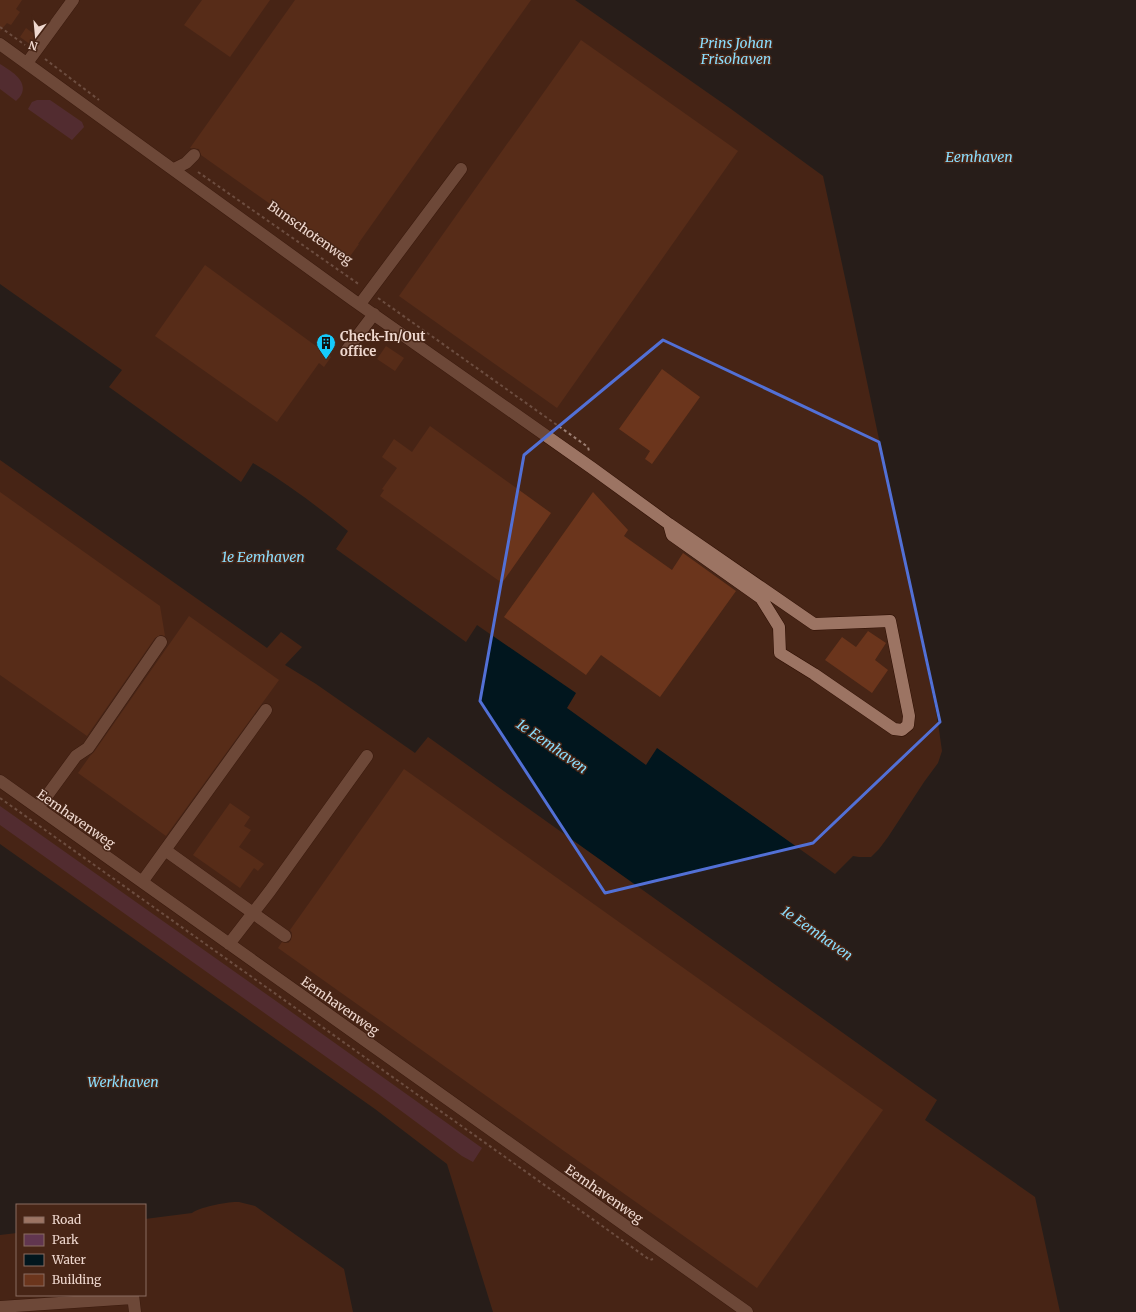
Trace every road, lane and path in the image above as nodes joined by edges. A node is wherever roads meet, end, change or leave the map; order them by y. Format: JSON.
{"nodes":[{"id":1,"x":73,"y":0,"type":"edge"},
{"id":2,"x":0,"y":27,"type":"edge"},
{"id":3,"x":0,"y":44,"type":"edge"},
{"id":4,"x":36,"y":52,"type":"junction"},
{"id":5,"x":27,"y":63,"type":"junction"},
{"id":6,"x":105,"y":104,"type":"dead end"},
{"id":7,"x":190,"y":159,"type":"joint"},
{"id":8,"x":174,"y":169,"type":"junction"},
{"id":9,"x":461,"y":169,"type":"dead end"},
{"id":10,"x":369,"y":292,"type":"junction"},
{"id":11,"x":360,"y":304,"type":"junction"},
{"id":12,"x":374,"y":314,"type":"junction"},
{"id":13,"x":346,"y":351,"type":"dead end"},
{"id":14,"x":592,"y":468,"type":"junction"},
{"id":15,"x":669,"y":524,"type":"junction"},
{"id":16,"x":161,"y":642,"type":"dead end"},
{"id":17,"x":266,"y":710,"type":"dead end"},
{"id":18,"x":367,"y":756,"type":"dead end"},
{"id":19,"x":0,"y":781,"type":"edge"},
{"id":20,"x":0,"y":798,"type":"edge"},
{"id":21,"x":38,"y":808,"type":"junction"},
{"id":22,"x":165,"y":850,"type":"junction"},
{"id":23,"x":142,"y":882,"type":"junction"},
{"id":24,"x":253,"y":912,"type":"junction"},
{"id":25,"x":285,"y":936,"type":"dead end"},
{"id":26,"x":228,"y":944,"type":"junction"},
{"id":27,"x":665,"y":1254,"type":"junction"},
{"id":28,"x":133,"y":1297,"type":"edge"},
{"id":29,"x":0,"y":1307,"type":"edge"},
{"id":30,"x":135,"y":1312,"type":"edge"},
{"id":31,"x":747,"y":1312,"type":"edge"}],
"edges":[{"from":1,"to":4,"type":"street"},
{"from":2,"to":4,"type":"path"},
{"from":3,"to":5,"type":"street"},
{"from":4,"to":5,"type":"street"},
{"from":4,"to":6,"type":"path"},
{"from":5,"to":8,"type":"street"},
{"from":7,"to":8,"type":"street"},
{"from":7,"to":10,"type":"path","name":"Bunschotenweg"},
{"from":8,"to":11,"type":"street"},
{"from":9,"to":10,"type":"street"},
{"from":10,"to":11,"type":"street"},
{"from":10,"to":14,"type":"path","name":"Bunschotenweg"},
{"from":11,"to":12,"type":"street"},
{"from":12,"to":13,"type":"street"},
{"from":12,"to":14,"type":"street"},
{"from":14,"to":15,"type":"street"},
{"from":15,"to":15,"type":"street"},
{"from":16,"to":21,"type":"street"},
{"from":17,"to":22,"type":"street"},
{"from":18,"to":24,"type":"street"},
{"from":19,"to":21,"type":"street","name":"Eemhavenweg"},
{"from":20,"to":27,"type":"path","name":"Eemhavenweg"},
{"from":21,"to":23,"type":"street","name":"Eemhavenweg"},
{"from":22,"to":23,"type":"street"},
{"from":22,"to":24,"type":"street"},
{"from":23,"to":26,"type":"street","name":"Eemhavenweg"},
{"from":24,"to":25,"type":"street"},
{"from":24,"to":26,"type":"street"},
{"from":26,"to":27,"type":"street","name":"Eemhavenweg"},
{"from":27,"to":31,"type":"street","name":"Eemhavenweg"},
{"from":28,"to":29,"type":"street"},
{"from":28,"to":30,"type":"street"}]}
